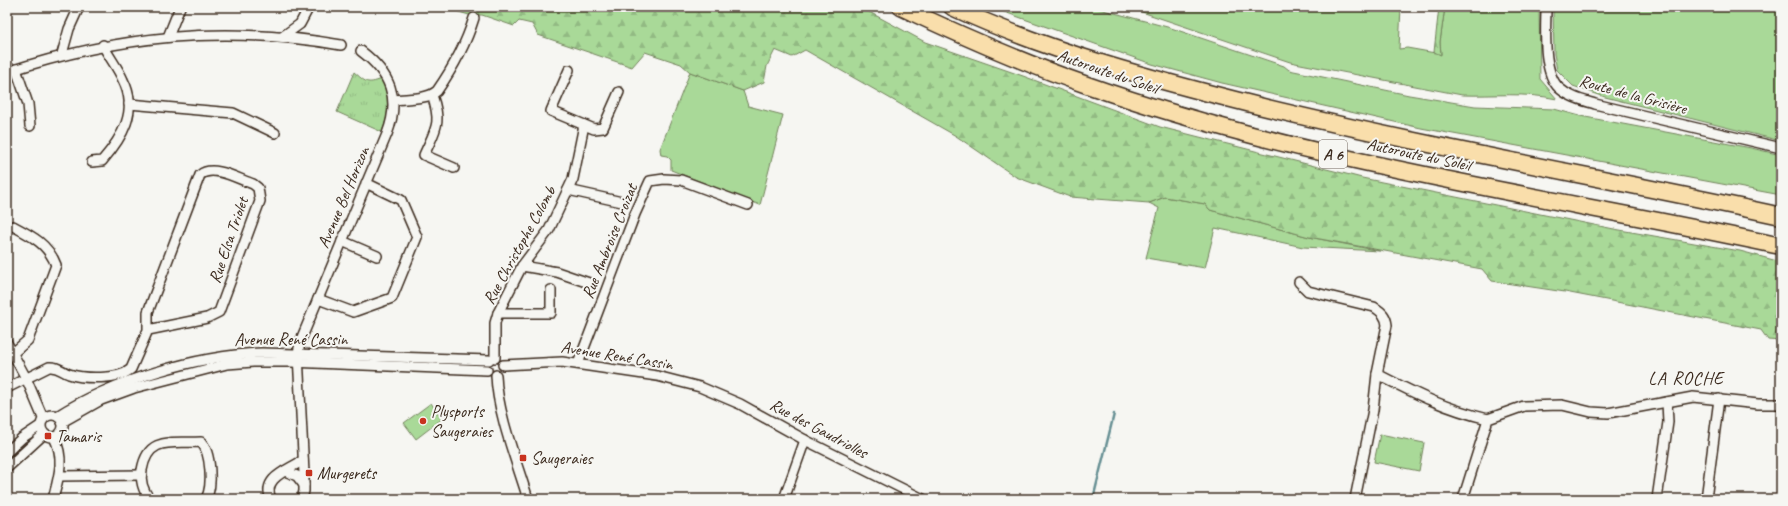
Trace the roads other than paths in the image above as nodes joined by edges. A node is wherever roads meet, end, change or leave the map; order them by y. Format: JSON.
{"nodes":[{"id":1,"x":79,"y":7,"type":"edge"},
{"id":2,"x":180,"y":7,"type":"edge"},
{"id":3,"x":309,"y":7,"type":"edge"},
{"id":4,"x":901,"y":7,"type":"edge"},
{"id":5,"x":952,"y":7,"type":"edge"},
{"id":6,"x":1546,"y":7,"type":"edge"},
{"id":7,"x":474,"y":18,"type":"dead end"},
{"id":8,"x":168,"y":37,"type":"junction"},
{"id":9,"x":282,"y":37,"type":"junction"},
{"id":10,"x":342,"y":44,"type":"dead end"},
{"id":11,"x":103,"y":45,"type":"junction"},
{"id":12,"x":361,"y":51,"type":"dead end"},
{"id":13,"x":62,"y":54,"type":"junction"},
{"id":14,"x":11,"y":70,"type":"edge"},
{"id":15,"x":568,"y":70,"type":"dead end"},
{"id":16,"x":619,"y":92,"type":"dead end"},
{"id":17,"x":432,"y":95,"type":"junction"},
{"id":18,"x":394,"y":100,"type":"junction"},
{"id":19,"x":130,"y":104,"type":"junction"},
{"id":20,"x":584,"y":125,"type":"junction"},
{"id":21,"x":30,"y":126,"type":"dead end"},
{"id":22,"x":275,"y":133,"type":"dead end"},
{"id":23,"x":1781,"y":148,"type":"edge"},
{"id":24,"x":92,"y":162,"type":"dead end"},
{"id":25,"x":454,"y":168,"type":"dead end"},
{"id":26,"x":366,"y":183,"type":"junction"},
{"id":27,"x":568,"y":190,"type":"junction"},
{"id":28,"x":622,"y":202,"type":"dead end"},
{"id":29,"x":748,"y":205,"type":"dead end"},
{"id":30,"x":1781,"y":216,"type":"edge"},
{"id":31,"x":13,"y":226,"type":"dead end"},
{"id":32,"x":342,"y":241,"type":"junction"},
{"id":33,"x":1781,"y":246,"type":"edge"},
{"id":34,"x":377,"y":256,"type":"dead end"},
{"id":35,"x":522,"y":266,"type":"junction"},
{"id":36,"x":1300,"y":282,"type":"dead end"},
{"id":37,"x":592,"y":284,"type":"dead end"},
{"id":38,"x":551,"y":290,"type":"dead end"},
{"id":39,"x":318,"y":299,"type":"junction"},
{"id":40,"x":498,"y":313,"type":"junction"},
{"id":41,"x":148,"y":330,"type":"junction"},
{"id":42,"x":7,"y":343,"type":"edge"},
{"id":43,"x":13,"y":353,"type":"junction"},
{"id":44,"x":299,"y":358,"type":"junction"},
{"id":45,"x":492,"y":359,"type":"junction"},
{"id":46,"x":578,"y":364,"type":"junction"},
{"id":47,"x":503,"y":365,"type":"junction"},
{"id":48,"x":487,"y":370,"type":"junction"},
{"id":49,"x":1377,"y":374,"type":"junction"},
{"id":50,"x":496,"y":375,"type":"junction"},
{"id":51,"x":26,"y":378,"type":"junction"},
{"id":52,"x":700,"y":387,"type":"joint"},
{"id":53,"x":7,"y":388,"type":"edge"},
{"id":54,"x":1719,"y":399,"type":"junction"},
{"id":55,"x":1667,"y":402,"type":"junction"},
{"id":56,"x":1781,"y":404,"type":"edge"},
{"id":57,"x":59,"y":418,"type":"junction"},
{"id":58,"x":1488,"y":419,"type":"junction"},
{"id":59,"x":42,"y":426,"type":"junction"},
{"id":60,"x":54,"y":436,"type":"junction"},
{"id":61,"x":805,"y":440,"type":"junction"},
{"id":62,"x":7,"y":452,"type":"edge"},
{"id":63,"x":303,"y":460,"type":"junction"},
{"id":64,"x":7,"y":468,"type":"edge"},
{"id":65,"x":285,"y":471,"type":"junction"},
{"id":66,"x":141,"y":475,"type":"junction"},
{"id":67,"x":59,"y":476,"type":"junction"},
{"id":68,"x":304,"y":485,"type":"junction"},
{"id":69,"x":52,"y":499,"type":"edge"},
{"id":70,"x":150,"y":499,"type":"edge"},
{"id":71,"x":206,"y":499,"type":"edge"},
{"id":72,"x":271,"y":499,"type":"edge"},
{"id":73,"x":302,"y":499,"type":"edge"},
{"id":74,"x":528,"y":499,"type":"edge"},
{"id":75,"x":784,"y":499,"type":"edge"},
{"id":76,"x":923,"y":499,"type":"edge"},
{"id":77,"x":1355,"y":499,"type":"edge"},
{"id":78,"x":1463,"y":499,"type":"edge"},
{"id":79,"x":1657,"y":499,"type":"edge"},
{"id":80,"x":1706,"y":499,"type":"edge"}],
"edges":[{"from":1,"to":13,"type":"street"},
{"from":2,"to":8,"type":"street"},
{"from":3,"to":9,"type":"street"},
{"from":4,"to":33,"type":"highway","name":"Autoroute du Soleil","number":"A 6"},
{"from":5,"to":30,"type":"highway","name":"Autoroute du Soleil","number":"A 6"},
{"from":6,"to":23,"type":"street","name":"Route de la Grisière"},
{"from":7,"to":17,"type":"street"},
{"from":8,"to":9,"type":"street"},
{"from":8,"to":11,"type":"street"},
{"from":9,"to":10,"type":"street"},
{"from":11,"to":13,"type":"street"},
{"from":11,"to":19,"type":"street"},
{"from":12,"to":18,"type":"street","name":"Avenue Bel Horizon"},
{"from":13,"to":14,"type":"street"},
{"from":14,"to":21,"type":"street"},
{"from":15,"to":20,"type":"street"},
{"from":16,"to":20,"type":"street"},
{"from":17,"to":18,"type":"street"},
{"from":17,"to":25,"type":"street"},
{"from":18,"to":26,"type":"street","name":"Avenue Bel Horizon"},
{"from":19,"to":22,"type":"street"},
{"from":19,"to":24,"type":"street"},
{"from":20,"to":27,"type":"street","name":"Rue Christophe Colomb"},
{"from":26,"to":32,"type":"street","name":"Avenue Bel Horizon"},
{"from":26,"to":39,"type":"street"},
{"from":27,"to":28,"type":"street"},
{"from":27,"to":35,"type":"street","name":"Rue Christophe Colomb"},
{"from":29,"to":46,"type":"street","name":"Rue Ambroise Croizat"},
{"from":31,"to":43,"type":"street"},
{"from":32,"to":34,"type":"street"},
{"from":32,"to":39,"type":"street","name":"Avenue Bel Horizon"},
{"from":35,"to":37,"type":"street"},
{"from":35,"to":40,"type":"street","name":"Rue Christophe Colomb"},
{"from":36,"to":49,"type":"street"},
{"from":38,"to":40,"type":"street"},
{"from":39,"to":44,"type":"street","name":"Avenue Bel Horizon"},
{"from":40,"to":45,"type":"street","name":"Rue Christophe Colomb"},
{"from":41,"to":41,"type":"street","name":"Rue Elsa Triolet"},
{"from":41,"to":51,"type":"street","name":"Rue Elsa Triolet"},
{"from":42,"to":43,"type":"street"},
{"from":43,"to":51,"type":"street"},
{"from":44,"to":45,"type":"street","name":"Avenue René Cassin"},
{"from":44,"to":48,"type":"street","name":"Avenue René Cassin"},
{"from":44,"to":57,"type":"street","name":"Avenue René Cassin"},
{"from":44,"to":63,"type":"street","name":"Avenue Bel Horizon"},
{"from":45,"to":47,"type":"street"},
{"from":45,"to":48,"type":"street"},
{"from":46,"to":47,"type":"street","name":"Avenue René Cassin"},
{"from":46,"to":52,"type":"street","name":"Avenue René Cassin"},
{"from":47,"to":50,"type":"street"},
{"from":48,"to":50,"type":"street"},
{"from":49,"to":58,"type":"street"},
{"from":49,"to":77,"type":"street"},
{"from":50,"to":74,"type":"street"},
{"from":51,"to":53,"type":"street"},
{"from":51,"to":59,"type":"street"},
{"from":52,"to":61,"type":"street","name":"Rue des Gaudriolles"},
{"from":54,"to":55,"type":"street"},
{"from":54,"to":56,"type":"street"},
{"from":54,"to":80,"type":"street"},
{"from":55,"to":58,"type":"street"},
{"from":55,"to":79,"type":"street"},
{"from":57,"to":59,"type":"street"},
{"from":57,"to":60,"type":"street"},
{"from":58,"to":78,"type":"street"},
{"from":59,"to":60,"type":"street"},
{"from":59,"to":62,"type":"street"},
{"from":59,"to":64,"type":"street"},
{"from":60,"to":67,"type":"street"},
{"from":61,"to":75,"type":"street"},
{"from":61,"to":76,"type":"street","name":"Rue des Gaudriolles"},
{"from":63,"to":65,"type":"street"},
{"from":63,"to":68,"type":"street","name":"Avenue Bel Horizon"},
{"from":65,"to":68,"type":"street"},
{"from":65,"to":72,"type":"street"},
{"from":66,"to":67,"type":"street"},
{"from":66,"to":70,"type":"street"},
{"from":66,"to":71,"type":"street"},
{"from":67,"to":69,"type":"street"},
{"from":68,"to":73,"type":"street","name":"Avenue Bel Horizon"}]}
